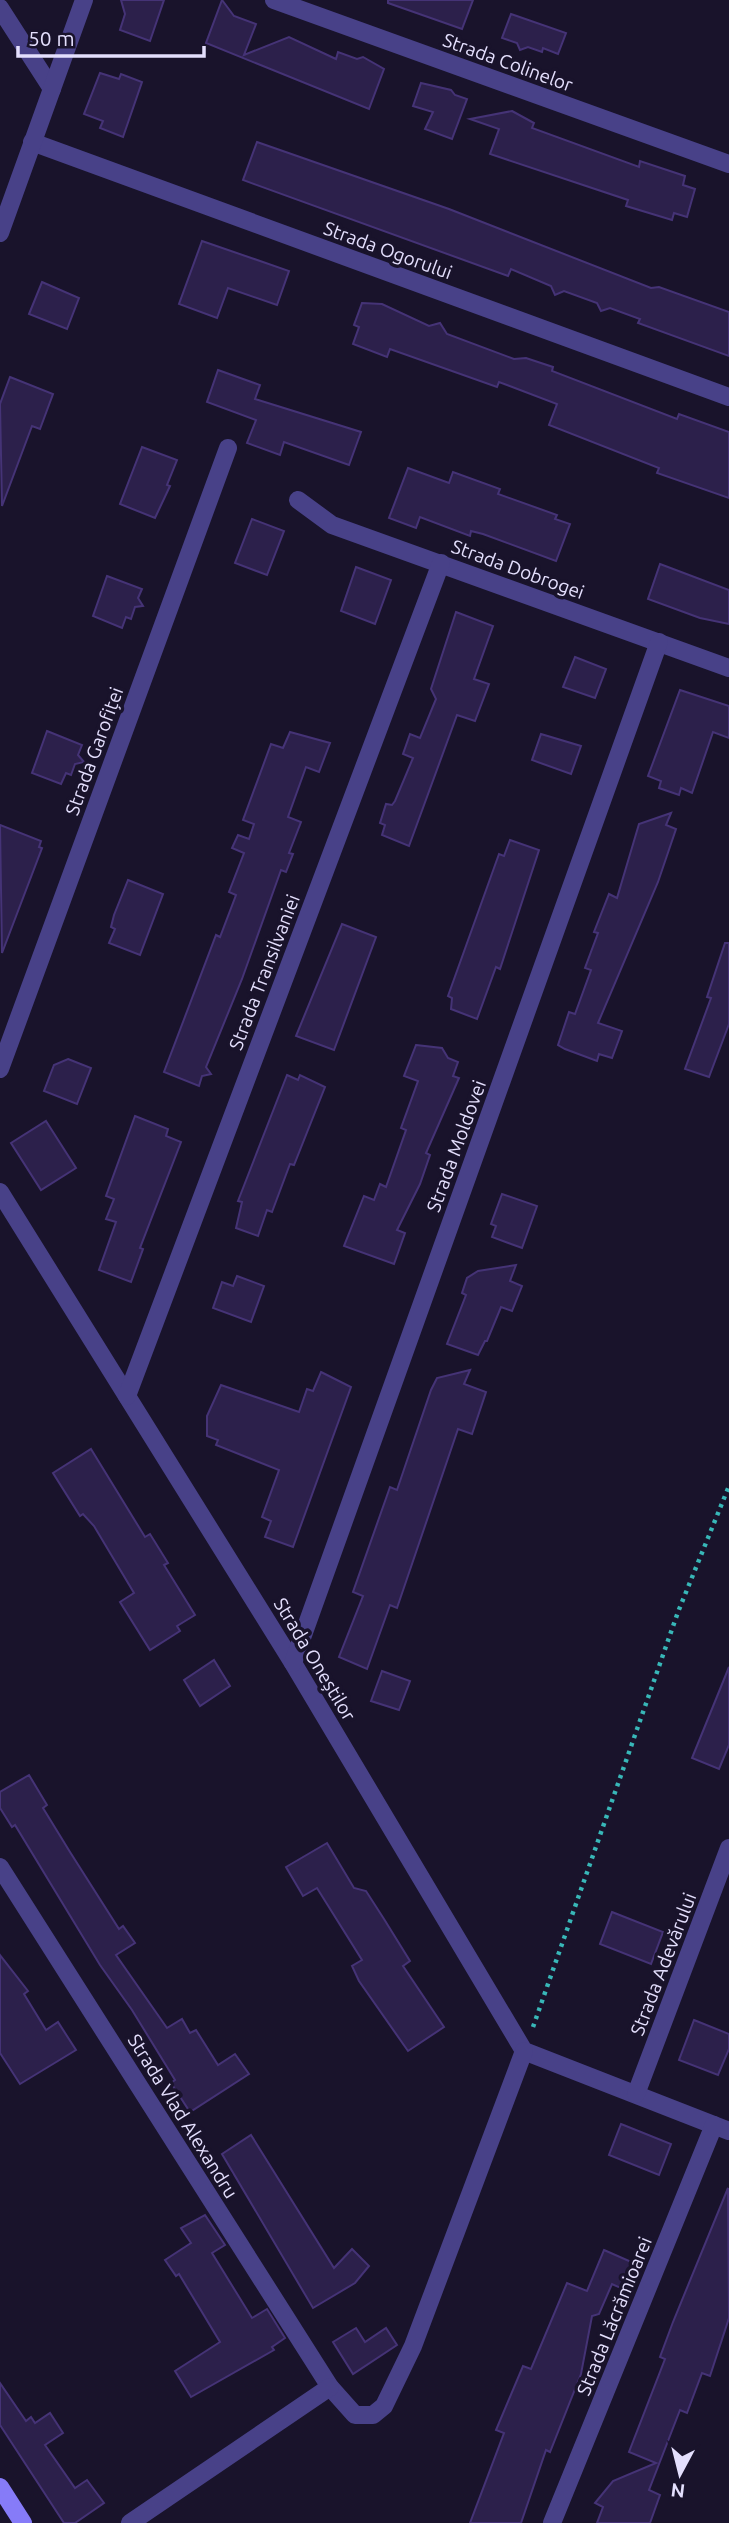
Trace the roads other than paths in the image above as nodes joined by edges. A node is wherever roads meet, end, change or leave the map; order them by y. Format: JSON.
{"nodes":[{"id":1,"x":84,"y":0,"type":"edge"},
{"id":2,"x":274,"y":0,"type":"edge"},
{"id":3,"x":0,"y":8,"type":"edge"},
{"id":4,"x":52,"y":89,"type":"junction"},
{"id":5,"x":32,"y":142,"type":"junction"},
{"id":6,"x":729,"y":164,"type":"edge"},
{"id":7,"x":0,"y":233,"type":"edge"},
{"id":8,"x":729,"y":397,"type":"edge"},
{"id":9,"x":228,"y":448,"type":"dead end"},
{"id":10,"x":298,"y":500,"type":"dead end"},
{"id":11,"x":441,"y":563,"type":"junction"},
{"id":12,"x":659,"y":642,"type":"junction"},
{"id":13,"x":729,"y":668,"type":"edge"},
{"id":14,"x":0,"y":1069,"type":"edge"},
{"id":15,"x":0,"y":1192,"type":"edge"},
{"id":16,"x":127,"y":1396,"type":"junction"},
{"id":17,"x":293,"y":1663,"type":"junction"},
{"id":18,"x":729,"y":1848,"type":"edge"},
{"id":19,"x":0,"y":1867,"type":"edge"},
{"id":20,"x":524,"y":2051,"type":"junction"},
{"id":21,"x":636,"y":2094,"type":"junction"},
{"id":22,"x":722,"y":2128,"type":"edge"},
{"id":23,"x":330,"y":2387,"type":"junction"},
{"id":24,"x":0,"y":2487,"type":"edge"},
{"id":25,"x":23,"y":2523,"type":"edge"},
{"id":26,"x":130,"y":2523,"type":"edge"},
{"id":27,"x":552,"y":2523,"type":"edge"}],
"edges":[{"from":1,"to":4,"type":"street"},
{"from":2,"to":6,"type":"street","name":"Strada Colinelor"},
{"from":3,"to":4,"type":"street"},
{"from":4,"to":5,"type":"street"},
{"from":5,"to":7,"type":"street"},
{"from":5,"to":8,"type":"street","name":"Strada Ogorului"},
{"from":9,"to":14,"type":"street","name":"Strada Garofiței"},
{"from":10,"to":11,"type":"street","name":"Strada Dobrogei"},
{"from":11,"to":12,"type":"street","name":"Strada Dobrogei"},
{"from":11,"to":16,"type":"street","name":"Strada Transilvaniei"},
{"from":12,"to":13,"type":"street","name":"Strada Dobrogei"},
{"from":12,"to":17,"type":"street","name":"Strada Moldovei"},
{"from":15,"to":16,"type":"street","name":"Strada Oneștilor"},
{"from":16,"to":17,"type":"street","name":"Strada Oneștilor"},
{"from":17,"to":20,"type":"street","name":"Strada Oneștilor"},
{"from":18,"to":21,"type":"street","name":"Strada Adevărului"},
{"from":19,"to":23,"type":"street","name":"Strada Vlad Alexandru"},
{"from":20,"to":21,"type":"street"},
{"from":20,"to":23,"type":"street","name":"Strada Vlad Alexandru"},
{"from":21,"to":22,"type":"street"},
{"from":22,"to":27,"type":"street","name":"Strada Lăcrămioarei"},
{"from":23,"to":26,"type":"street"},
{"from":24,"to":25,"type":"main road"}]}
